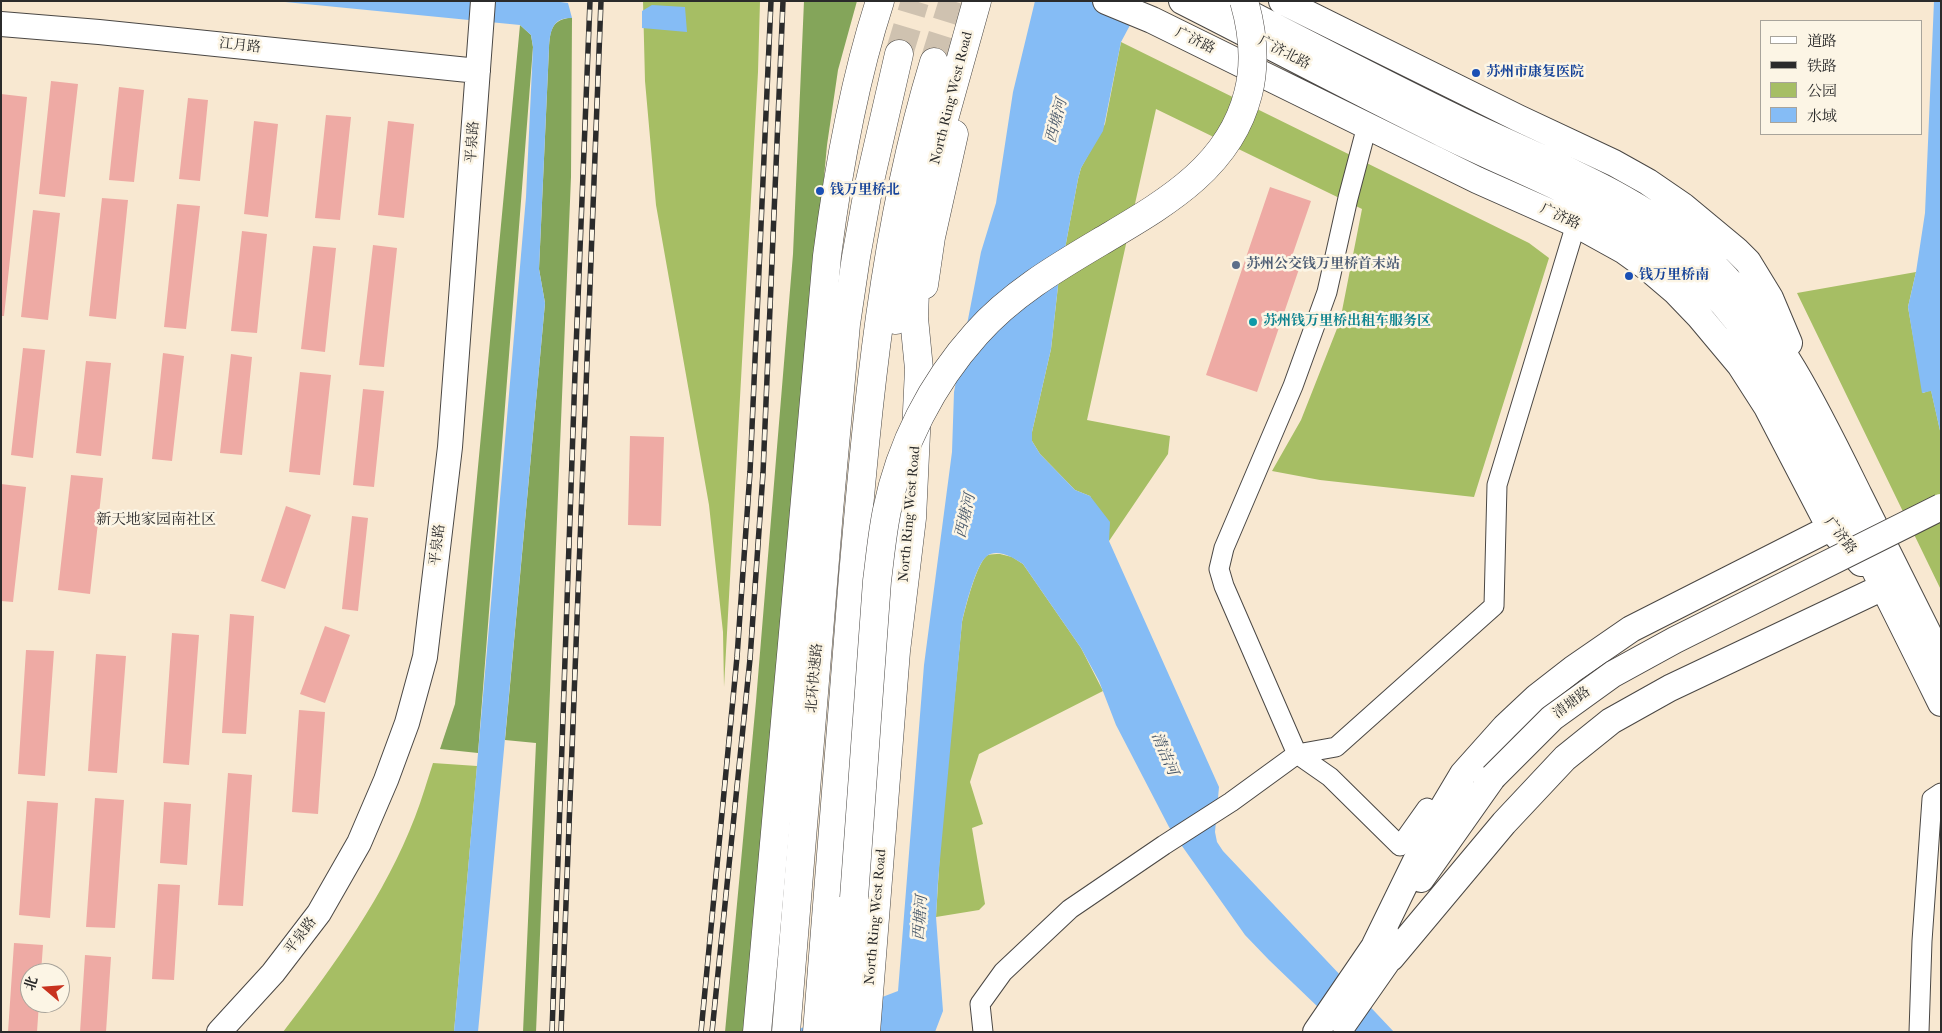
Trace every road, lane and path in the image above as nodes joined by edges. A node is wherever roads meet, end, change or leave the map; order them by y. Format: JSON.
{"nodes":[{"id":1,"x":483,"y":1,"type":"edge"},
{"id":2,"x":880,"y":1,"type":"edge"},
{"id":3,"x":977,"y":1,"type":"edge"},
{"id":4,"x":989,"y":1,"type":"edge"},
{"id":5,"x":1106,"y":1,"type":"edge"},
{"id":6,"x":1182,"y":1,"type":"edge"},
{"id":7,"x":1225,"y":1,"type":"edge"},
{"id":8,"x":1244,"y":1,"type":"edge"},
{"id":9,"x":1282,"y":1,"type":"edge"},
{"id":10,"x":1,"y":24,"type":"edge"},
{"id":11,"x":899,"y":54,"type":"tunnel mouth"},
{"id":12,"x":934,"y":62,"type":"tunnel mouth"},
{"id":13,"x":478,"y":71,"type":"junction"},
{"id":14,"x":1389,"y":96,"type":"junction"},
{"id":15,"x":1367,"y":126,"type":"junction"},
{"id":16,"x":941,"y":130,"type":"junction"},
{"id":17,"x":1576,"y":224,"type":"junction"},
{"id":18,"x":919,"y":369,"type":"junction"},
{"id":19,"x":1804,"y":387,"type":"junction"},
{"id":20,"x":1941,"y":507,"type":"edge"},
{"id":21,"x":1848,"y":519,"type":"junction"},
{"id":22,"x":1941,"y":524,"type":"edge"},
{"id":23,"x":1893,"y":583,"type":"junction"},
{"id":24,"x":851,"y":605,"type":"junction"},
{"id":25,"x":1941,"y":659,"type":"edge"},
{"id":26,"x":1941,"y":703,"type":"edge"},
{"id":27,"x":1297,"y":754,"type":"junction"},
{"id":28,"x":1498,"y":782,"type":"junction"},
{"id":29,"x":1941,"y":793,"type":"edge"},
{"id":30,"x":1438,"y":816,"type":"junction"},
{"id":31,"x":1383,"y":951,"type":"junction"},
{"id":32,"x":846,"y":984,"type":"junction"},
{"id":33,"x":1329,"y":1029,"type":"edge"},
{"id":34,"x":219,"y":1032,"type":"edge"},
{"id":35,"x":757,"y":1032,"type":"edge"},
{"id":36,"x":786,"y":1032,"type":"edge"},
{"id":37,"x":817,"y":1032,"type":"edge"},
{"id":38,"x":842,"y":1032,"type":"edge"},
{"id":39,"x":866,"y":1032,"type":"edge"},
{"id":40,"x":983,"y":1032,"type":"edge"},
{"id":41,"x":1919,"y":1032,"type":"edge"}],
"edges":[{"from":1,"to":13,"type":"street","name":"平泉路"},
{"from":2,"to":35,"type":"main road"},
{"from":3,"to":16,"type":"main road","name":"North Ring West Road"},
{"from":4,"to":18,"type":"main road"},
{"from":5,"to":15,"type":"main road","name":"广济路"},
{"from":6,"to":14,"type":"main road","name":"广济北路"},
{"from":7,"to":14,"type":"main road","name":"广济北路"},
{"from":8,"to":32,"type":"main road","bridge":true},
{"from":9,"to":19,"type":"main road","name":"广济路"},
{"from":10,"to":13,"type":"street","name":"江月路"},
{"from":11,"to":36,"type":"main road"},
{"from":12,"to":24,"type":"main road"},
{"from":13,"to":34,"type":"street","name":"平泉路"},
{"from":14,"to":19,"type":"main road","name":"广济路"},
{"from":14,"to":21,"type":"main road","name":"广济路"},
{"from":15,"to":17,"type":"main road","name":"广济路"},
{"from":15,"to":27,"type":"street"},
{"from":16,"to":18,"type":"main road","name":"North Ring West Road"},
{"from":16,"to":24,"type":"main road"},
{"from":17,"to":21,"type":"main road","name":"广济路"},
{"from":17,"to":27,"type":"street"},
{"from":18,"to":32,"type":"main road","name":"North Ring West Road"},
{"from":19,"to":21,"type":"main road","name":"广济路"},
{"from":20,"to":28,"type":"main road","name":"清塘路","bridge":true},
{"from":21,"to":23,"type":"main road","name":"广济路"},
{"from":21,"to":30,"type":"main road"},
{"from":22,"to":28,"type":"main road","name":"清塘路"},
{"from":23,"to":25,"type":"main road","name":"广济路"},
{"from":23,"to":26,"type":"main road","name":"广济路"},
{"from":23,"to":31,"type":"main road"},
{"from":24,"to":32,"type":"main road"},
{"from":27,"to":30,"type":"street"},
{"from":27,"to":40,"type":"street"},
{"from":28,"to":31,"type":"main road","name":"清塘路"},
{"from":29,"to":41,"type":"street"},
{"from":30,"to":31,"type":"main road"},
{"from":31,"to":33,"type":"main road","name":"清塘路"},
{"from":32,"to":37,"type":"main road"},
{"from":32,"to":38,"type":"main road"},
{"from":32,"to":39,"type":"main road","name":"North Ring West Road"}]}
